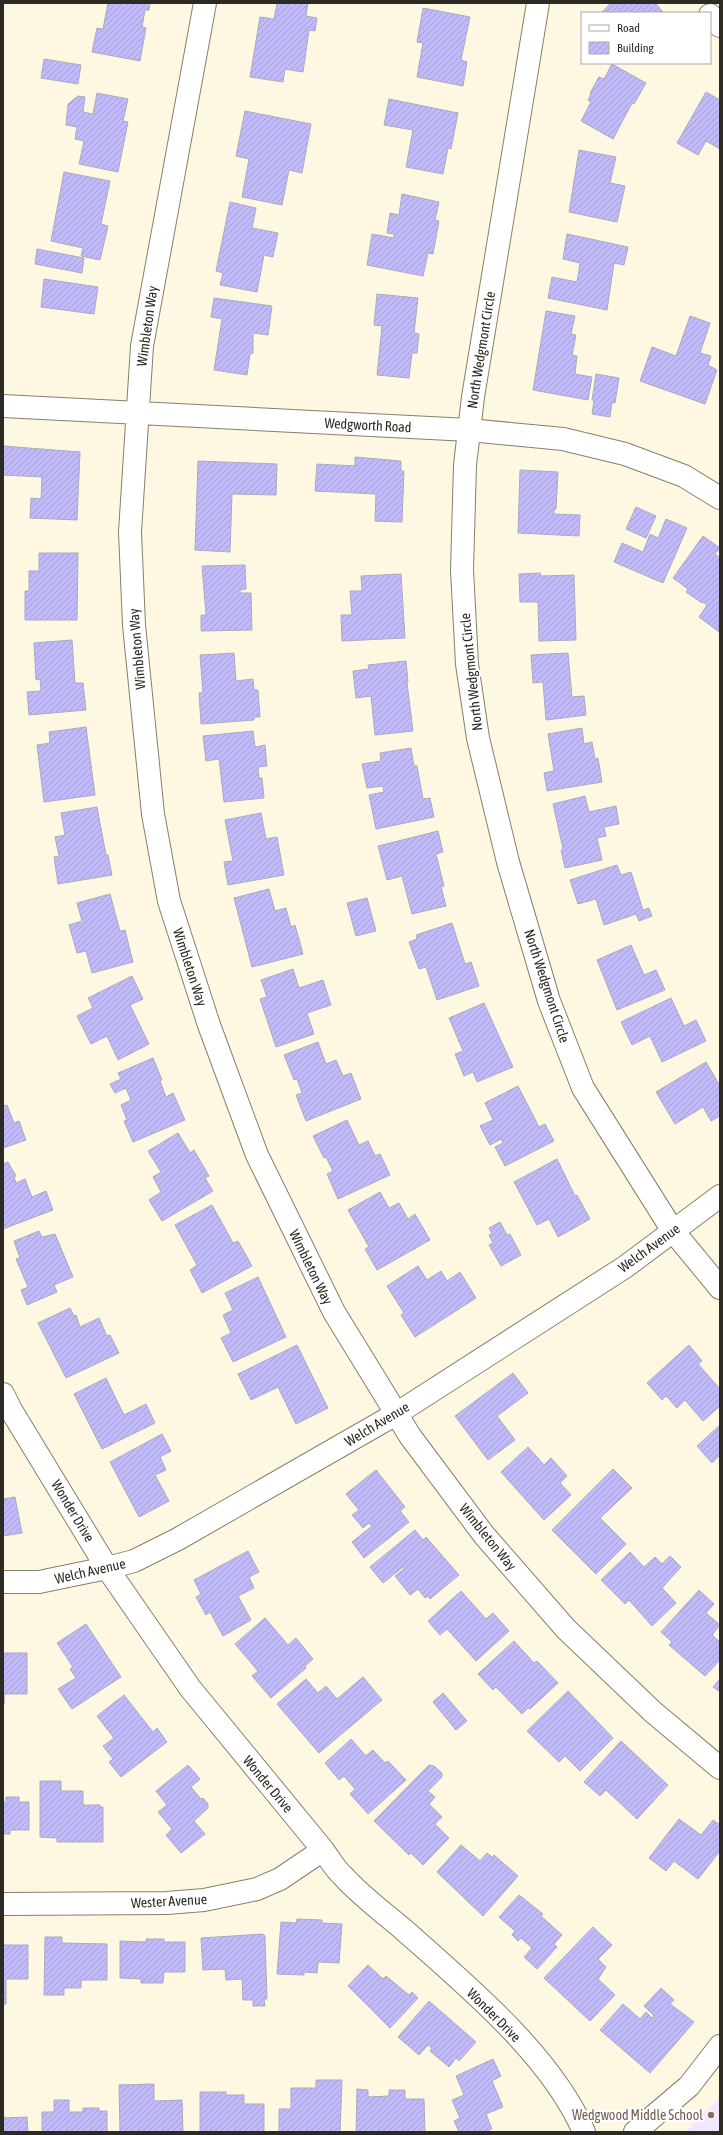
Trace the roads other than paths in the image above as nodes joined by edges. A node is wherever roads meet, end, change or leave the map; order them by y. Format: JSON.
{"nodes":[{"id":1,"x":205,"y":3,"type":"edge"},
{"id":2,"x":538,"y":3,"type":"edge"},
{"id":3,"x":700,"y":3,"type":"edge"},
{"id":4,"x":707,"y":12,"type":"edge"},
{"id":5,"x":711,"y":16,"type":"edge"},
{"id":6,"x":720,"y":26,"type":"edge"},
{"id":7,"x":3,"y":406,"type":"edge"},
{"id":8,"x":138,"y":414,"type":"junction"},
{"id":9,"x":469,"y":430,"type":"junction"},
{"id":10,"x":720,"y":498,"type":"edge"},
{"id":11,"x":720,"y":1196,"type":"edge"},
{"id":12,"x":673,"y":1231,"type":"junction"},
{"id":13,"x":720,"y":1288,"type":"edge"},
{"id":14,"x":3,"y":1394,"type":"edge"},
{"id":15,"x":396,"y":1414,"type":"junction"},
{"id":16,"x":107,"y":1568,"type":"junction"},
{"id":17,"x":3,"y":1582,"type":"edge"},
{"id":18,"x":720,"y":1768,"type":"edge"},
{"id":19,"x":323,"y":1850,"type":"junction"},
{"id":20,"x":3,"y":1904,"type":"edge"},
{"id":21,"x":720,"y":2046,"type":"edge"},
{"id":22,"x":584,"y":2132,"type":"edge"},
{"id":23,"x":635,"y":2132,"type":"edge"}],
"edges":[{"from":1,"to":8,"type":"street","name":"Wimbleton Way"},
{"from":2,"to":9,"type":"street","name":"North Wedgmont Circle"},
{"from":3,"to":4,"type":"street"},
{"from":5,"to":6,"type":"street"},
{"from":7,"to":8,"type":"street","name":"Wedgworth Road"},
{"from":8,"to":9,"type":"street","name":"Wedgworth Road"},
{"from":8,"to":15,"type":"street","name":"Wimbleton Way"},
{"from":9,"to":10,"type":"street","name":"Wedgworth Road"},
{"from":9,"to":12,"type":"street","name":"North Wedgmont Circle"},
{"from":11,"to":12,"type":"street","name":"Welch Avenue"},
{"from":12,"to":13,"type":"street","name":"North Wedgmont Circle"},
{"from":12,"to":15,"type":"street","name":"Welch Avenue"},
{"from":14,"to":16,"type":"street","name":"Wonder Drive"},
{"from":15,"to":16,"type":"street","name":"Welch Avenue"},
{"from":15,"to":18,"type":"street","name":"Wimbleton Way"},
{"from":16,"to":17,"type":"street","name":"Welch Avenue"},
{"from":16,"to":19,"type":"street","name":"Wonder Drive"},
{"from":19,"to":20,"type":"street","name":"Wester Avenue"},
{"from":19,"to":22,"type":"street","name":"Wonder Drive"},
{"from":21,"to":23,"type":"street"}]}
